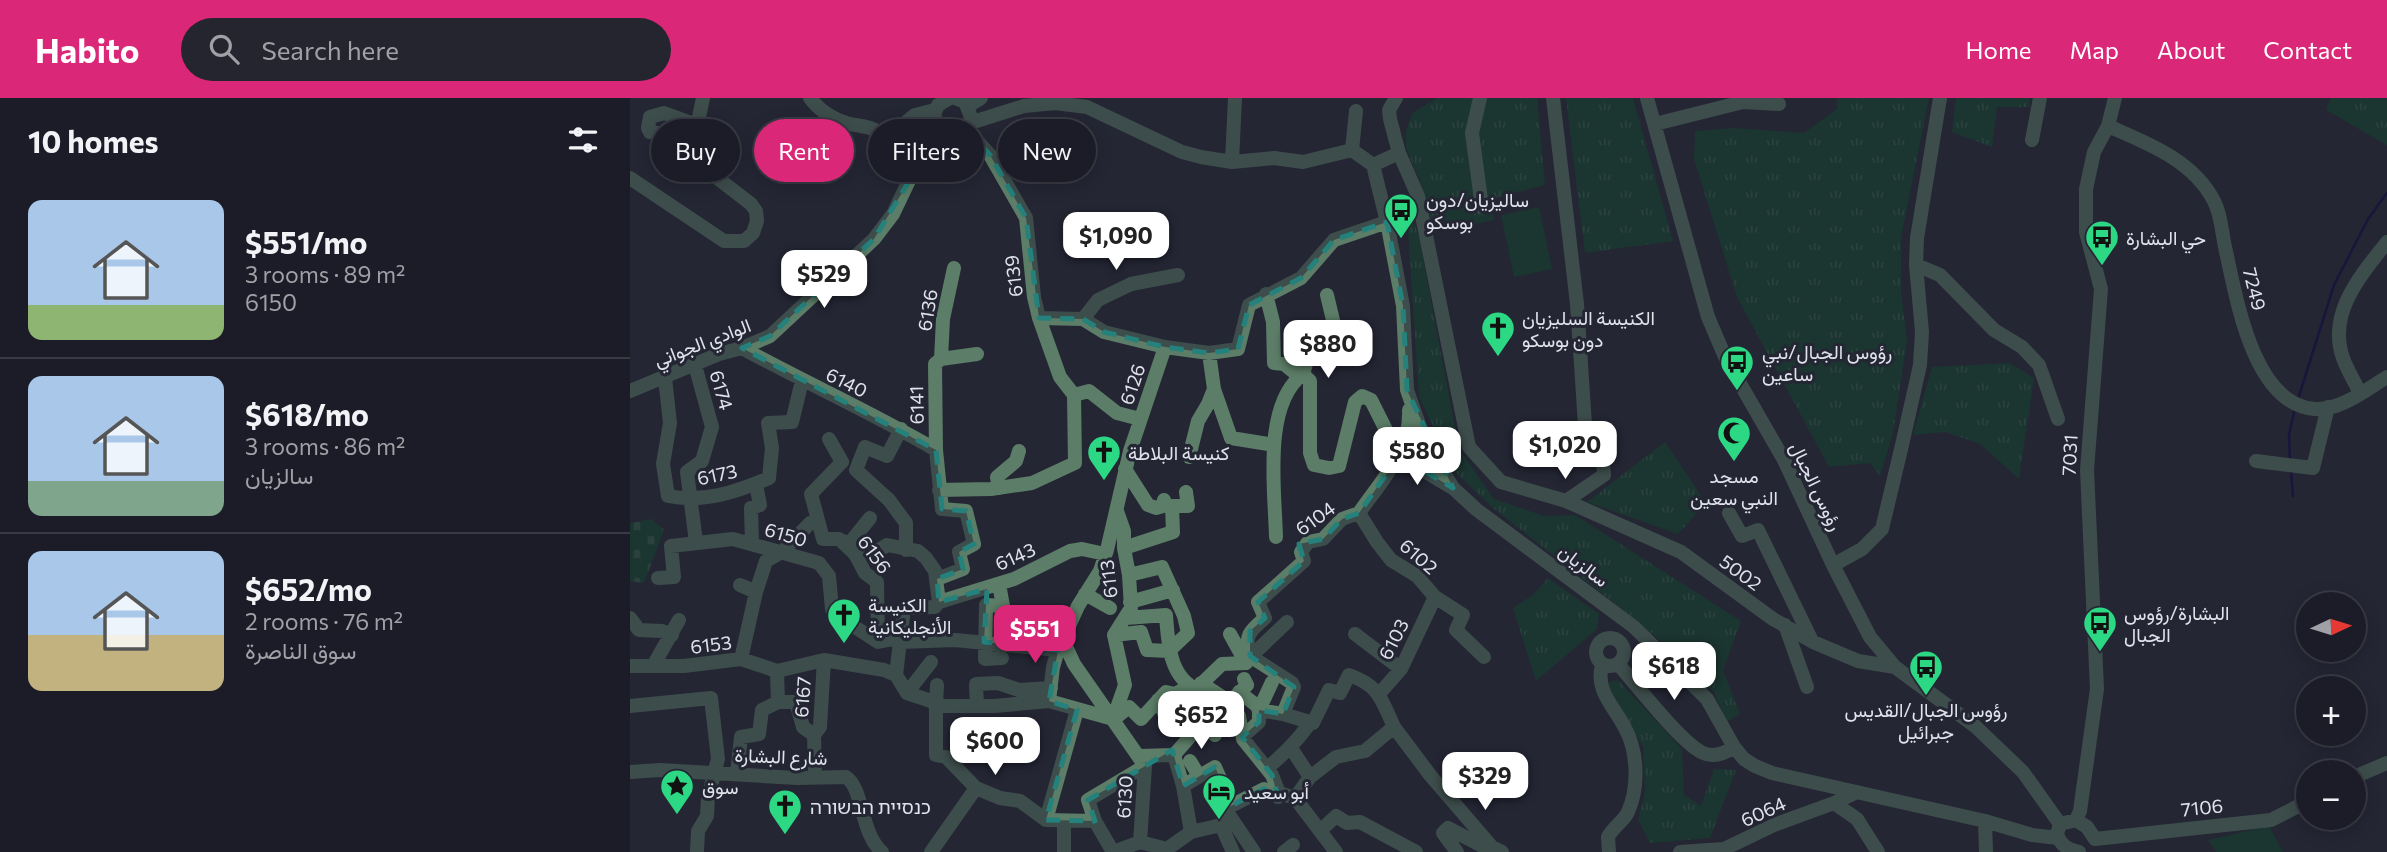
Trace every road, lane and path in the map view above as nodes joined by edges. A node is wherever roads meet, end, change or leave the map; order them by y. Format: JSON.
{"nodes":[{"id":1,"x":703,"y":98,"type":"edge"},
{"id":2,"x":810,"y":98,"type":"edge"},
{"id":3,"x":953,"y":98,"type":"edge"},
{"id":4,"x":1234,"y":98,"type":"edge"},
{"id":5,"x":1396,"y":98,"type":"edge"},
{"id":6,"x":1480,"y":98,"type":"edge"},
{"id":7,"x":1553,"y":98,"type":"edge"},
{"id":8,"x":1647,"y":98,"type":"edge"},
{"id":9,"x":1940,"y":98,"type":"edge"},
{"id":10,"x":2040,"y":98,"type":"edge"},
{"id":11,"x":2115,"y":98,"type":"edge"},
{"id":12,"x":1743,"y":100,"type":"edge"},
{"id":13,"x":1051,"y":101,"type":"edge"},
{"id":14,"x":974,"y":102,"type":"edge"},
{"id":15,"x":1089,"y":102,"type":"edge"},
{"id":16,"x":1779,"y":104,"type":"dead end"},
{"id":17,"x":935,"y":110,"type":"junction"},
{"id":18,"x":1356,"y":111,"type":"dead end"},
{"id":19,"x":934,"y":119,"type":"edge"},
{"id":20,"x":984,"y":120,"type":"edge"},
{"id":21,"x":1655,"y":124,"type":"junction"},
{"id":22,"x":2108,"y":126,"type":"junction"},
{"id":23,"x":2032,"y":140,"type":"dead end"},
{"id":24,"x":984,"y":147,"type":"edge"},
{"id":25,"x":1352,"y":150,"type":"junction"},
{"id":26,"x":1399,"y":153,"type":"junction"},
{"id":27,"x":1232,"y":162,"type":"junction"},
{"id":28,"x":1373,"y":165,"type":"junction"},
{"id":29,"x":630,"y":178,"type":"edge"},
{"id":30,"x":909,"y":182,"type":"edge"},
{"id":31,"x":1482,"y":207,"type":"dead end"},
{"id":32,"x":1387,"y":222,"type":"junction"},
{"id":33,"x":2387,"y":242,"type":"edge"},
{"id":34,"x":1916,"y":265,"type":"junction"},
{"id":35,"x":954,"y":268,"type":"dead end"},
{"id":36,"x":1178,"y":275,"type":"dead end"},
{"id":37,"x":1266,"y":294,"type":"junction"},
{"id":38,"x":1326,"y":295,"type":"dead end"},
{"id":39,"x":1039,"y":318,"type":"junction"},
{"id":40,"x":1083,"y":319,"type":"junction"},
{"id":41,"x":1165,"y":347,"type":"junction"},
{"id":42,"x":743,"y":348,"type":"junction"},
{"id":43,"x":1209,"y":353,"type":"junction"},
{"id":44,"x":977,"y":354,"type":"dead end"},
{"id":45,"x":941,"y":359,"type":"junction"},
{"id":46,"x":695,"y":365,"type":"junction"},
{"id":47,"x":1301,"y":375,"type":"junction"},
{"id":48,"x":2387,"y":377,"type":"edge"},
{"id":49,"x":665,"y":378,"type":"junction"},
{"id":50,"x":802,"y":381,"type":"junction"},
{"id":51,"x":1213,"y":388,"type":"junction"},
{"id":52,"x":1408,"y":390,"type":"junction"},
{"id":53,"x":630,"y":391,"type":"edge"},
{"id":54,"x":2360,"y":393,"type":"junction"},
{"id":55,"x":1074,"y":396,"type":"junction"},
{"id":56,"x":2328,"y":407,"type":"junction"},
{"id":57,"x":1140,"y":419,"type":"junction"},
{"id":58,"x":2058,"y":419,"type":"dead end"},
{"id":59,"x":901,"y":429,"type":"junction"},
{"id":60,"x":829,"y":439,"type":"dead end"},
{"id":61,"x":1273,"y":445,"type":"junction"},
{"id":62,"x":936,"y":450,"type":"junction"},
{"id":63,"x":1019,"y":452,"type":"dead end"},
{"id":64,"x":1399,"y":456,"type":"junction"},
{"id":65,"x":1189,"y":457,"type":"dead end"},
{"id":66,"x":2256,"y":461,"type":"dead end"},
{"id":67,"x":1125,"y":470,"type":"junction"},
{"id":68,"x":756,"y":484,"type":"junction"},
{"id":69,"x":999,"y":488,"type":"junction"},
{"id":70,"x":1453,"y":488,"type":"junction"},
{"id":71,"x":939,"y":490,"type":"junction"},
{"id":72,"x":1186,"y":492,"type":"dead end"},
{"id":73,"x":690,"y":499,"type":"junction"},
{"id":74,"x":1164,"y":500,"type":"dead end"},
{"id":75,"x":1566,"y":501,"type":"junction"},
{"id":76,"x":1117,"y":511,"type":"junction"},
{"id":77,"x":1359,"y":513,"type":"junction"},
{"id":78,"x":1730,"y":513,"type":"dead end"},
{"id":79,"x":870,"y":518,"type":"dead end"},
{"id":80,"x":810,"y":523,"type":"dead end"},
{"id":81,"x":1276,"y":537,"type":"dead end"},
{"id":82,"x":844,"y":541,"type":"junction"},
{"id":83,"x":696,"y":542,"type":"junction"},
{"id":84,"x":752,"y":544,"type":"junction"},
{"id":85,"x":1124,"y":548,"type":"junction"},
{"id":86,"x":906,"y":550,"type":"junction"},
{"id":87,"x":782,"y":552,"type":"junction"},
{"id":88,"x":1105,"y":554,"type":"junction"},
{"id":89,"x":1833,"y":565,"type":"junction"},
{"id":90,"x":1129,"y":575,"type":"junction"},
{"id":91,"x":658,"y":578,"type":"dead end"},
{"id":92,"x":937,"y":579,"type":"junction"},
{"id":93,"x":999,"y":584,"type":"junction"},
{"id":94,"x":740,"y":585,"type":"dead end"},
{"id":95,"x":1173,"y":590,"type":"junction"},
{"id":96,"x":756,"y":592,"type":"junction"},
{"id":97,"x":969,"y":594,"type":"junction"},
{"id":98,"x":1085,"y":594,"type":"junction"},
{"id":99,"x":1435,"y":597,"type":"junction"},
{"id":100,"x":939,"y":602,"type":"junction"},
{"id":101,"x":1130,"y":602,"type":"junction"},
{"id":102,"x":986,"y":606,"type":"junction"},
{"id":103,"x":1110,"y":608,"type":"dead end"},
{"id":104,"x":630,"y":618,"type":"edge"},
{"id":105,"x":1126,"y":618,"type":"junction"},
{"id":106,"x":679,"y":620,"type":"dead end"},
{"id":107,"x":1287,"y":622,"type":"dead end"},
{"id":108,"x":1049,"y":625,"type":"dead end"},
{"id":109,"x":1785,"y":625,"type":"junction"},
{"id":110,"x":1230,"y":634,"type":"dead end"},
{"id":111,"x":1355,"y":634,"type":"dead end"},
{"id":112,"x":672,"y":635,"type":"junction"},
{"id":113,"x":1114,"y":635,"type":"junction"},
{"id":114,"x":878,"y":642,"type":"junction"},
{"id":115,"x":899,"y":642,"type":"junction"},
{"id":116,"x":985,"y":642,"type":"junction"},
{"id":117,"x":1813,"y":642,"type":"junction"},
{"id":118,"x":1060,"y":645,"type":"junction"},
{"id":119,"x":1169,"y":651,"type":"junction"},
{"id":120,"x":1484,"y":657,"type":"dead end"},
{"id":121,"x":1002,"y":658,"type":"dead end"},
{"id":122,"x":741,"y":659,"type":"junction"},
{"id":123,"x":1248,"y":659,"type":"junction"},
{"id":124,"x":824,"y":660,"type":"junction"},
{"id":125,"x":931,"y":662,"type":"dead end"},
{"id":126,"x":1602,"y":664,"type":"junction"},
{"id":127,"x":1618,"y":664,"type":"junction"},
{"id":128,"x":630,"y":666,"type":"edge"},
{"id":129,"x":653,"y":666,"type":"junction"},
{"id":130,"x":1895,"y":667,"type":"junction"},
{"id":131,"x":1401,"y":669,"type":"junction"},
{"id":132,"x":777,"y":671,"type":"junction"},
{"id":133,"x":896,"y":675,"type":"junction"},
{"id":134,"x":1272,"y":682,"type":"dead end"},
{"id":135,"x":937,"y":685,"type":"dead end"},
{"id":136,"x":1807,"y":687,"type":"dead end"},
{"id":137,"x":1200,"y":691,"type":"junction"},
{"id":138,"x":907,"y":693,"type":"junction"},
{"id":139,"x":1379,"y":694,"type":"junction"},
{"id":140,"x":1050,"y":695,"type":"junction"},
{"id":141,"x":1158,"y":700,"type":"junction"},
{"id":142,"x":778,"y":702,"type":"junction"},
{"id":143,"x":630,"y":706,"type":"edge"},
{"id":144,"x":936,"y":706,"type":"junction"},
{"id":145,"x":977,"y":706,"type":"junction"},
{"id":146,"x":1077,"y":710,"type":"junction"},
{"id":147,"x":1259,"y":710,"type":"junction"},
{"id":148,"x":1283,"y":714,"type":"junction"},
{"id":149,"x":1239,"y":716,"type":"dead end"},
{"id":150,"x":1113,"y":719,"type":"junction"},
{"id":151,"x":1183,"y":722,"type":"dead end"},
{"id":152,"x":1202,"y":723,"type":"junction"},
{"id":153,"x":1307,"y":727,"type":"dead end"},
{"id":154,"x":1394,"y":727,"type":"junction"},
{"id":155,"x":814,"y":735,"type":"junction"},
{"id":156,"x":1215,"y":735,"type":"dead end"},
{"id":157,"x":1243,"y":736,"type":"junction"},
{"id":158,"x":1734,"y":747,"type":"junction"},
{"id":159,"x":1291,"y":748,"type":"junction"},
{"id":160,"x":1174,"y":755,"type":"junction"},
{"id":161,"x":1142,"y":761,"type":"junction"},
{"id":162,"x":1190,"y":761,"type":"dead end"},
{"id":163,"x":2387,"y":763,"type":"edge"},
{"id":164,"x":1267,"y":768,"type":"junction"},
{"id":165,"x":630,"y":772,"type":"edge"},
{"id":166,"x":715,"y":772,"type":"junction"},
{"id":167,"x":2366,"y":773,"type":"edge"},
{"id":168,"x":737,"y":774,"type":"junction"},
{"id":169,"x":1199,"y":776,"type":"junction"},
{"id":170,"x":815,"y":777,"type":"junction"},
{"id":171,"x":1310,"y":777,"type":"junction"},
{"id":172,"x":1183,"y":786,"type":"junction"},
{"id":173,"x":975,"y":788,"type":"junction"},
{"id":174,"x":1858,"y":791,"type":"junction"},
{"id":175,"x":1279,"y":793,"type":"junction"},
{"id":176,"x":1295,"y":798,"type":"junction"},
{"id":177,"x":1834,"y":803,"type":"junction"},
{"id":178,"x":2296,"y":806,"type":"edge"},
{"id":179,"x":1225,"y":809,"type":"junction"},
{"id":180,"x":1046,"y":820,"type":"junction"},
{"id":181,"x":2076,"y":820,"type":"junction"},
{"id":182,"x":1064,"y":821,"type":"junction"},
{"id":183,"x":1095,"y":821,"type":"junction"},
{"id":184,"x":1985,"y":821,"type":"junction"},
{"id":185,"x":1320,"y":831,"type":"junction"},
{"id":186,"x":2059,"y":831,"type":"junction"},
{"id":187,"x":1191,"y":832,"type":"junction"},
{"id":188,"x":2095,"y":839,"type":"junction"},
{"id":189,"x":1140,"y":842,"type":"junction"},
{"id":190,"x":1329,"y":849,"type":"edge"},
{"id":191,"x":1168,"y":851,"type":"edge"},
{"id":192,"x":697,"y":852,"type":"edge"},
{"id":193,"x":882,"y":852,"type":"edge"},
{"id":194,"x":931,"y":852,"type":"edge"},
{"id":195,"x":1064,"y":852,"type":"edge"},
{"id":196,"x":1113,"y":852,"type":"edge"},
{"id":197,"x":1233,"y":852,"type":"edge"},
{"id":198,"x":1254,"y":852,"type":"edge"},
{"id":199,"x":1416,"y":852,"type":"edge"},
{"id":200,"x":1457,"y":852,"type":"edge"},
{"id":201,"x":1492,"y":852,"type":"edge"},
{"id":202,"x":1502,"y":852,"type":"edge"},
{"id":203,"x":1609,"y":852,"type":"edge"},
{"id":204,"x":1679,"y":852,"type":"edge"},
{"id":205,"x":1878,"y":852,"type":"edge"},
{"id":206,"x":1986,"y":852,"type":"edge"},
{"id":207,"x":2082,"y":852,"type":"edge"}],
"edges":[{"from":1,"to":29,"type":"street"},
{"from":2,"to":17,"type":"street"},
{"from":3,"to":14,"type":"street"},
{"from":3,"to":17,"type":"street"},
{"from":4,"to":27,"type":"street"},
{"from":5,"to":26,"type":"street"},
{"from":6,"to":31,"type":"street"},
{"from":7,"to":75,"type":"street"},
{"from":8,"to":21,"type":"street","name":"رؤوس الجبال"},
{"from":9,"to":34,"type":"street"},
{"from":10,"to":23,"type":"street"},
{"from":11,"to":22,"type":"street","name":"7031"},
{"from":12,"to":16,"type":"street"},
{"from":12,"to":21,"type":"street"},
{"from":13,"to":15,"type":"street"},
{"from":13,"to":20,"type":"street"},
{"from":15,"to":27,"type":"street"},
{"from":17,"to":19,"type":"street"},
{"from":18,"to":25,"type":"street"},
{"from":21,"to":89,"type":"street","name":"رؤوس الجبال"},
{"from":22,"to":56,"type":"street","name":"7249"},
{"from":22,"to":181,"type":"street","name":"7031"},
{"from":24,"to":39,"type":"street","name":"6139"},
{"from":25,"to":27,"type":"street"},
{"from":25,"to":28,"type":"street"},
{"from":26,"to":28,"type":"street"},
{"from":26,"to":75,"type":"street","name":"5002"},
{"from":28,"to":32,"type":"street","name":"سالزيان"},
{"from":30,"to":42,"type":"street","name":"الوادي الجواني"},
{"from":32,"to":37,"type":"street","name":"6126"},
{"from":32,"to":52,"type":"street","name":"سالزيان"},
{"from":33,"to":54,"type":"street"},
{"from":34,"to":58,"type":"street"},
{"from":34,"to":89,"type":"street"},
{"from":35,"to":45,"type":"street","name":"6136"},
{"from":36,"to":40,"type":"street"},
{"from":37,"to":43,"type":"street","name":"6126"},
{"from":37,"to":47,"type":"street"},
{"from":38,"to":47,"type":"street"},
{"from":39,"to":40,"type":"street"},
{"from":39,"to":55,"type":"street","name":"6139"},
{"from":40,"to":41,"type":"street"},
{"from":41,"to":43,"type":"street","name":"6126"},
{"from":41,"to":57,"type":"street","name":"6126"},
{"from":42,"to":46,"type":"street","name":"الوادي الجواني"},
{"from":42,"to":50,"type":"street","name":"6140"},
{"from":43,"to":51,"type":"street"},
{"from":44,"to":45,"type":"street"},
{"from":45,"to":62,"type":"street","name":"6141"},
{"from":46,"to":49,"type":"street","name":"الوادي الجواني"},
{"from":46,"to":73,"type":"street","name":"6174"},
{"from":47,"to":61,"type":"street"},
{"from":47,"to":64,"type":"street"},
{"from":48,"to":54,"type":"street"},
{"from":49,"to":53,"type":"street","name":"الوادي الجواني"},
{"from":49,"to":73,"type":"street","name":"6173"},
{"from":50,"to":59,"type":"street","name":"6140"},
{"from":50,"to":68,"type":"street","name":"6173"},
{"from":51,"to":61,"type":"street"},
{"from":51,"to":65,"type":"street"},
{"from":52,"to":64,"type":"street"},
{"from":52,"to":70,"type":"street","name":"سالزيان"},
{"from":54,"to":56,"type":"street"},
{"from":55,"to":57,"type":"street"},
{"from":55,"to":69,"type":"street"},
{"from":56,"to":66,"type":"street"},
{"from":57,"to":67,"type":"street","name":"6126"},
{"from":59,"to":62,"type":"street","name":"6140"},
{"from":59,"to":86,"type":"street"},
{"from":60,"to":82,"type":"street","name":"6156"},
{"from":61,"to":81,"type":"street"},
{"from":62,"to":71,"type":"street","name":"6141"},
{"from":63,"to":69,"type":"street"},
{"from":64,"to":70,"type":"street"},
{"from":64,"to":77,"type":"street"},
{"from":67,"to":74,"type":"street"},
{"from":67,"to":76,"type":"street","name":"6126"},
{"from":68,"to":73,"type":"street","name":"6173"},
{"from":68,"to":84,"type":"street"},
{"from":69,"to":71,"type":"street"},
{"from":70,"to":158,"type":"street","name":"سالزيان"},
{"from":71,"to":92,"type":"street"},
{"from":72,"to":85,"type":"street"},
{"from":73,"to":83,"type":"street","name":"6174"},
{"from":75,"to":109,"type":"street","name":"5002"},
{"from":76,"to":85,"type":"street","name":"6113"},
{"from":76,"to":88,"type":"street","name":"6126"},
{"from":77,"to":99,"type":"street","name":"6102"},
{"from":77,"to":123,"type":"street","name":"6104"},
{"from":78,"to":117,"type":"street"},
{"from":79,"to":82,"type":"street"},
{"from":80,"to":87,"type":"street"},
{"from":82,"to":86,"type":"street"},
{"from":82,"to":114,"type":"street","name":"6156"},
{"from":83,"to":84,"type":"street","name":"6150"},
{"from":83,"to":91,"type":"street","name":"6150"},
{"from":84,"to":87,"type":"street","name":"6150"},
{"from":85,"to":90,"type":"street","name":"6113"},
{"from":86,"to":92,"type":"street"},
{"from":87,"to":96,"type":"street"},
{"from":87,"to":114,"type":"street","name":"6150"},
{"from":88,"to":93,"type":"street","name":"6143"},
{"from":88,"to":98,"type":"street","name":"6126"},
{"from":89,"to":130,"type":"street","name":"رؤوس الجبال"},
{"from":90,"to":95,"type":"street"},
{"from":90,"to":101,"type":"street","name":"6113"},
{"from":92,"to":100,"type":"street"},
{"from":93,"to":97,"type":"street","name":"6143"},
{"from":93,"to":102,"type":"street"},
{"from":94,"to":96,"type":"street"},
{"from":95,"to":101,"type":"street"},
{"from":95,"to":119,"type":"street"},
{"from":96,"to":122,"type":"street"},
{"from":97,"to":100,"type":"street","name":"6143"},
{"from":97,"to":102,"type":"street"},
{"from":98,"to":103,"type":"street"},
{"from":98,"to":118,"type":"street","name":"6126"},
{"from":99,"to":120,"type":"street","name":"6102"},
{"from":99,"to":131,"type":"street","name":"6103"},
{"from":100,"to":115,"type":"street","name":"6143"},
{"from":101,"to":105,"type":"street","name":"6113"},
{"from":102,"to":116,"type":"street"},
{"from":104,"to":112,"type":"street"},
{"from":105,"to":113,"type":"street","name":"6113"},
{"from":105,"to":119,"type":"street"},
{"from":106,"to":112,"type":"street"},
{"from":107,"to":123,"type":"street"},
{"from":108,"to":118,"type":"street"},
{"from":109,"to":117,"type":"street","name":"5002"},
{"from":109,"to":136,"type":"street"},
{"from":110,"to":123,"type":"street"},
{"from":111,"to":131,"type":"street"},
{"from":112,"to":129,"type":"street"},
{"from":113,"to":119,"type":"street"},
{"from":113,"to":150,"type":"street"},
{"from":114,"to":115,"type":"street"},
{"from":115,"to":116,"type":"street"},
{"from":115,"to":133,"type":"street"},
{"from":116,"to":118,"type":"street"},
{"from":116,"to":121,"type":"street"},
{"from":117,"to":130,"type":"street","name":"5002"},
{"from":118,"to":140,"type":"street","name":"6126"},
{"from":118,"to":150,"type":"street"},
{"from":119,"to":137,"type":"street"},
{"from":122,"to":129,"type":"street","name":"6153"},
{"from":122,"to":132,"type":"street","name":"6153"},
{"from":123,"to":137,"type":"street"},
{"from":123,"to":148,"type":"street"},
{"from":124,"to":132,"type":"street"},
{"from":124,"to":133,"type":"street"},
{"from":124,"to":155,"type":"street","name":"6167"},
{"from":125,"to":138,"type":"street"},
{"from":126,"to":127,"type":"street"},
{"from":126,"to":127,"type":"street"},
{"from":126,"to":203,"type":"street"},
{"from":127,"to":158,"type":"street"},
{"from":128,"to":129,"type":"street","name":"6153"},
{"from":130,"to":186,"type":"street","name":"رؤوس الجبال"},
{"from":131,"to":139,"type":"street","name":"6103"},
{"from":132,"to":142,"type":"street"},
{"from":133,"to":138,"type":"street"},
{"from":134,"to":147,"type":"street"},
{"from":135,"to":144,"type":"street"},
{"from":137,"to":141,"type":"street"},
{"from":137,"to":147,"type":"street"},
{"from":137,"to":152,"type":"street"},
{"from":138,"to":144,"type":"street"},
{"from":139,"to":148,"type":"street"},
{"from":139,"to":154,"type":"street"},
{"from":140,"to":145,"type":"street"},
{"from":140,"to":145,"type":"street"},
{"from":140,"to":146,"type":"street"},
{"from":141,"to":150,"type":"street"},
{"from":141,"to":151,"type":"street"},
{"from":142,"to":155,"type":"street"},
{"from":142,"to":168,"type":"street"},
{"from":143,"to":166,"type":"street"},
{"from":144,"to":145,"type":"street"},
{"from":144,"to":173,"type":"street"},
{"from":146,"to":150,"type":"street"},
{"from":146,"to":180,"type":"street"},
{"from":147,"to":148,"type":"street"},
{"from":147,"to":157,"type":"street"},
{"from":149,"to":157,"type":"street"},
{"from":150,"to":161,"type":"street"},
{"from":152,"to":156,"type":"street"},
{"from":152,"to":160,"type":"street"},
{"from":153,"to":159,"type":"street"},
{"from":154,"to":171,"type":"street"},
{"from":154,"to":202,"type":"street"},
{"from":155,"to":170,"type":"street","name":"6167"},
{"from":157,"to":164,"type":"street"},
{"from":158,"to":174,"type":"street","name":"سالزيان"},
{"from":159,"to":164,"type":"street"},
{"from":159,"to":171,"type":"street"},
{"from":160,"to":161,"type":"street"},
{"from":160,"to":172,"type":"street"},
{"from":161,"to":183,"type":"street"},
{"from":161,"to":189,"type":"street","name":"6130"},
{"from":162,"to":169,"type":"street"},
{"from":163,"to":167,"type":"street"},
{"from":164,"to":175,"type":"street"},
{"from":165,"to":166,"type":"street","name":"شارع البشارة"},
{"from":166,"to":168,"type":"street","name":"شارع البشارة"},
{"from":166,"to":192,"type":"street"},
{"from":168,"to":170,"type":"street","name":"شارع البشارة"},
{"from":169,"to":172,"type":"street"},
{"from":169,"to":179,"type":"street"},
{"from":170,"to":193,"type":"street","name":"شارع البشارة"},
{"from":171,"to":176,"type":"street"},
{"from":172,"to":187,"type":"street"},
{"from":173,"to":180,"type":"street"},
{"from":173,"to":194,"type":"street"},
{"from":174,"to":177,"type":"street","name":"6064"},
{"from":174,"to":184,"type":"street","name":"سالزيان"},
{"from":175,"to":176,"type":"street"},
{"from":175,"to":179,"type":"street"},
{"from":176,"to":185,"type":"street"},
{"from":177,"to":204,"type":"street","name":"6064"},
{"from":177,"to":205,"type":"street"},
{"from":178,"to":188,"type":"street","name":"7106"},
{"from":179,"to":198,"type":"street"},
{"from":180,"to":182,"type":"street"},
{"from":181,"to":186,"type":"street"},
{"from":181,"to":188,"type":"street"},
{"from":182,"to":183,"type":"street"},
{"from":182,"to":195,"type":"street"},
{"from":183,"to":196,"type":"street"},
{"from":184,"to":186,"type":"street","name":"سالزيان"},
{"from":184,"to":206,"type":"street"},
{"from":185,"to":190,"type":"street"},
{"from":185,"to":199,"type":"street"},
{"from":186,"to":207,"type":"street"},
{"from":187,"to":191,"type":"street"},
{"from":187,"to":197,"type":"street"},
{"from":188,"to":207,"type":"street"},
{"from":189,"to":191,"type":"street"},
{"from":189,"to":196,"type":"street"},
{"from":200,"to":201,"type":"street"}]}
